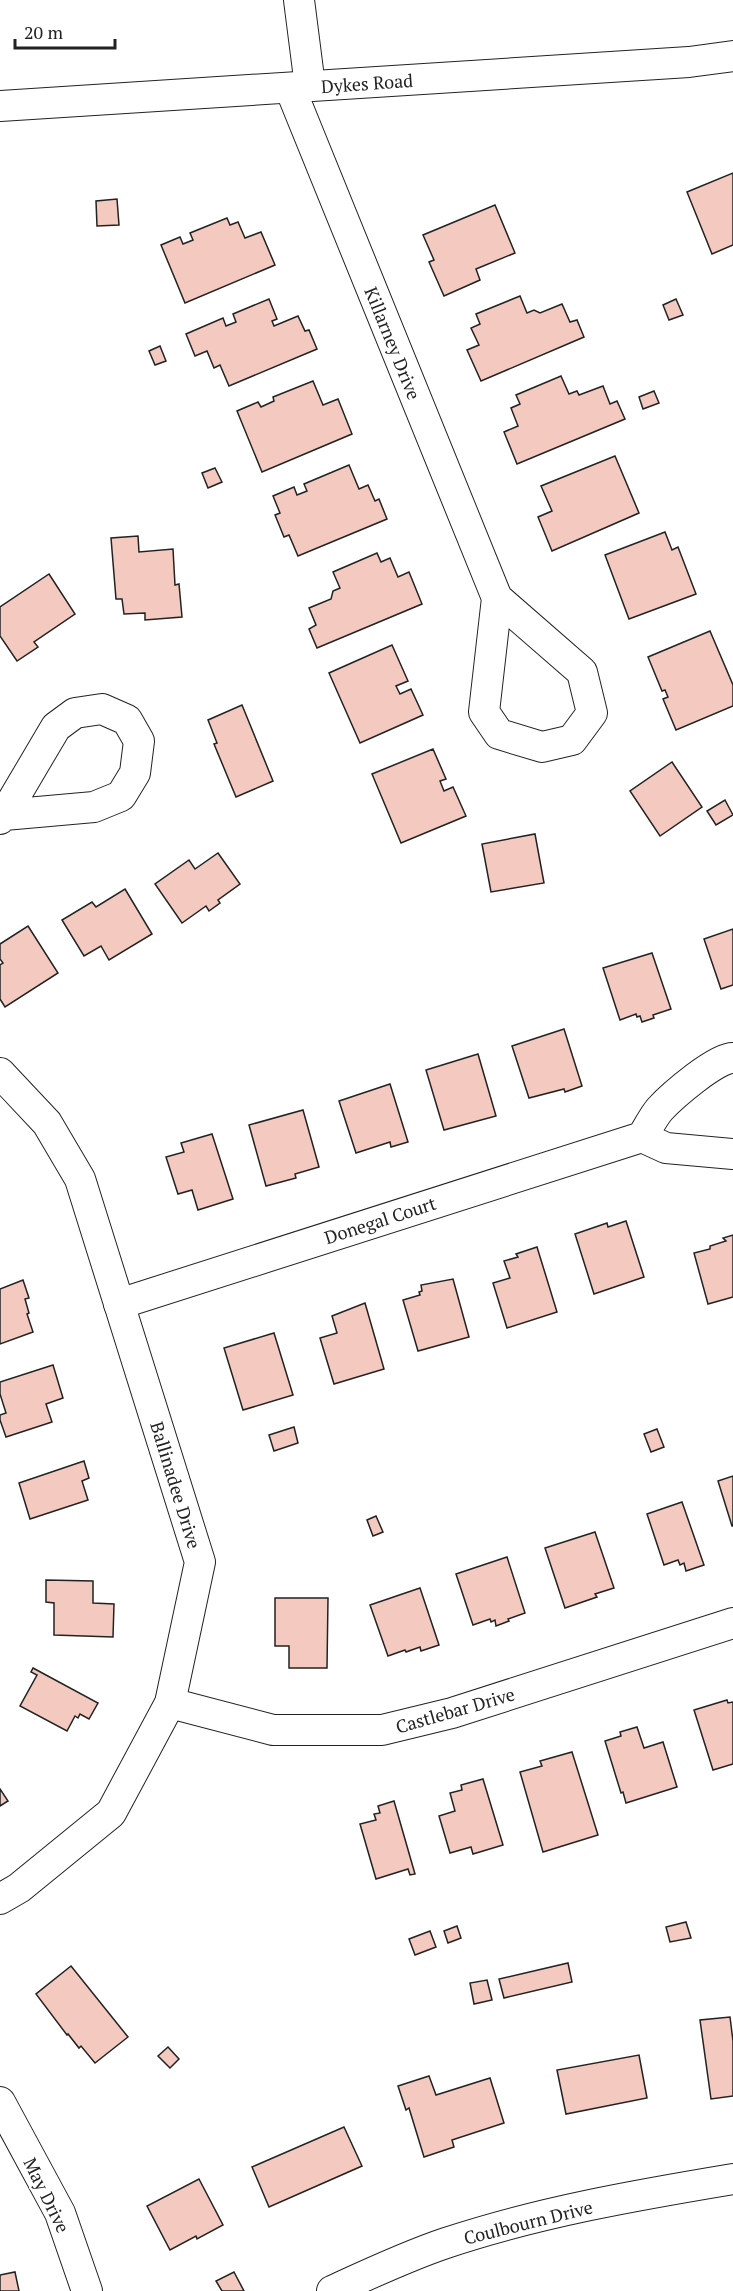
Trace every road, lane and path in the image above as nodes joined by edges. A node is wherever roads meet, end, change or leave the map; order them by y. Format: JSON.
{"nodes":[{"id":1,"x":299,"y":0,"type":"edge"},
{"id":2,"x":733,"y":56,"type":"edge"},
{"id":3,"x":300,"y":87,"type":"junction"},
{"id":4,"x":0,"y":106,"type":"edge"},
{"id":5,"x":497,"y":598,"type":"junction"},
{"id":6,"x":2,"y":817,"type":"edge"},
{"id":7,"x":733,"y":1058,"type":"edge"},
{"id":8,"x":0,"y":1073,"type":"edge"},
{"id":9,"x":642,"y":1137,"type":"junction"},
{"id":10,"x":733,"y":1154,"type":"edge"},
{"id":11,"x":119,"y":1304,"type":"junction"},
{"id":12,"x":733,"y":1623,"type":"edge"},
{"id":13,"x":170,"y":1703,"type":"junction"},
{"id":14,"x":0,"y":1899,"type":"edge"},
{"id":15,"x":0,"y":2102,"type":"edge"},
{"id":16,"x":733,"y":2179,"type":"edge"},
{"id":17,"x":87,"y":2291,"type":"edge"},
{"id":18,"x":332,"y":2291,"type":"edge"}],
"edges":[{"from":1,"to":3,"type":"street","name":"Killarney Drive"},
{"from":2,"to":3,"type":"street","name":"Dykes Road"},
{"from":3,"to":4,"type":"street","name":"Dykes Road"},
{"from":3,"to":5,"type":"street","name":"Killarney Drive"},
{"from":5,"to":5,"type":"street","name":"Killarney Drive"},
{"from":6,"to":6,"type":"street"},
{"from":7,"to":9,"type":"street"},
{"from":8,"to":11,"type":"street","name":"Ballinadee Drive"},
{"from":9,"to":10,"type":"street"},
{"from":9,"to":11,"type":"street","name":"Donegal Court"},
{"from":11,"to":13,"type":"street","name":"Ballinadee Drive"},
{"from":12,"to":13,"type":"street","name":"Castlebar Drive"},
{"from":13,"to":14,"type":"street","name":"Ballinadee Drive"},
{"from":15,"to":17,"type":"street","name":"May Drive"},
{"from":16,"to":18,"type":"street","name":"Coulbourn Drive"}]}
